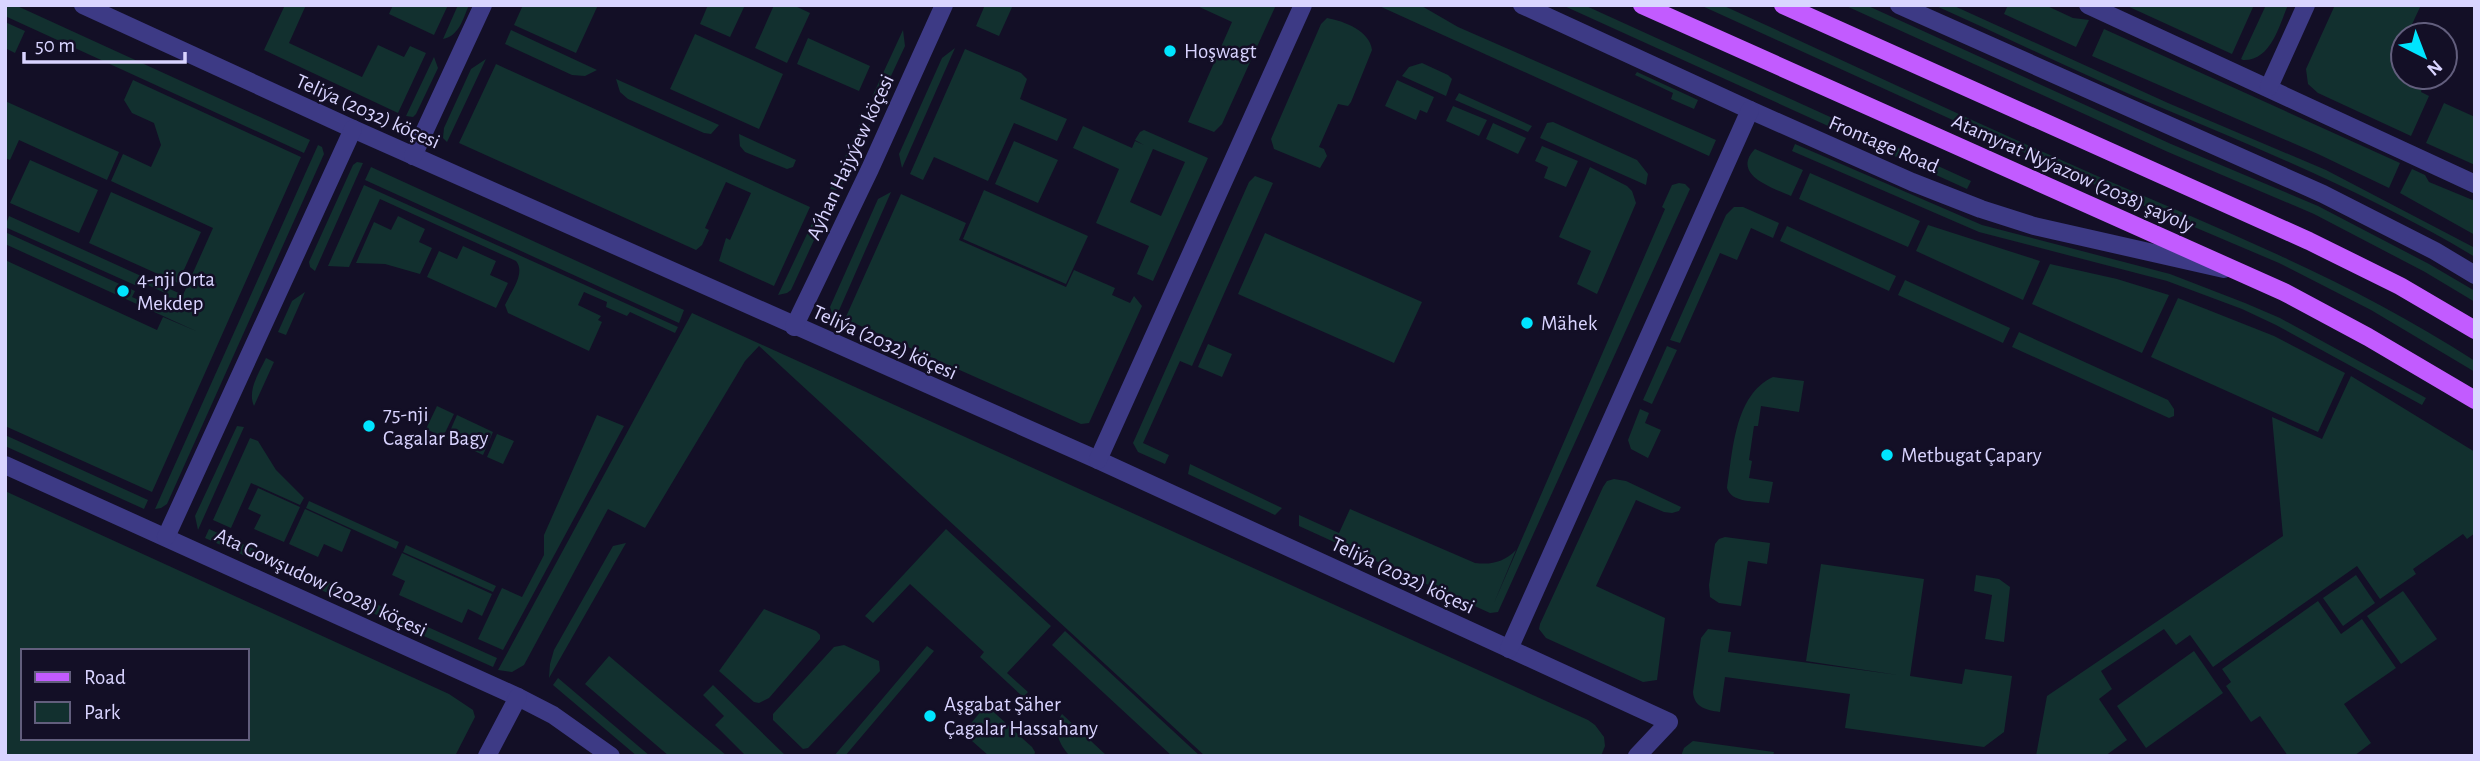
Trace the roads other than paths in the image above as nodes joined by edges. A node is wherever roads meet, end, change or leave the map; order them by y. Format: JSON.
{"nodes":[{"id":1,"x":83,"y":5,"type":"edge"},
{"id":2,"x":483,"y":5,"type":"edge"},
{"id":3,"x":944,"y":5,"type":"edge"},
{"id":4,"x":1303,"y":5,"type":"edge"},
{"id":5,"x":1522,"y":5,"type":"edge"},
{"id":6,"x":1643,"y":5,"type":"edge"},
{"id":7,"x":1783,"y":5,"type":"edge"},
{"id":8,"x":1899,"y":5,"type":"edge"},
{"id":9,"x":2088,"y":5,"type":"edge"},
{"id":10,"x":2306,"y":5,"type":"edge"},
{"id":11,"x":122,"y":13,"type":"edge"},
{"id":12,"x":2269,"y":87,"type":"junction"},
{"id":13,"x":1750,"y":110,"type":"junction"},
{"id":14,"x":354,"y":129,"type":"junction"},
{"id":15,"x":413,"y":156,"type":"junction"},
{"id":16,"x":2475,"y":184,"type":"edge"},
{"id":17,"x":2246,"y":274,"type":"junction"},
{"id":18,"x":2475,"y":275,"type":"edge"},
{"id":19,"x":794,"y":327,"type":"junction"},
{"id":20,"x":2475,"y":330,"type":"edge"},
{"id":21,"x":2475,"y":400,"type":"edge"},
{"id":22,"x":1098,"y":460,"type":"junction"},
{"id":23,"x":5,"y":465,"type":"edge"},
{"id":24,"x":166,"y":537,"type":"junction"},
{"id":25,"x":1509,"y":649,"type":"junction"},
{"id":26,"x":518,"y":697,"type":"junction"},
{"id":27,"x":487,"y":756,"type":"edge"},
{"id":28,"x":611,"y":756,"type":"edge"},
{"id":29,"x":1637,"y":756,"type":"edge"}],
"edges":[{"from":1,"to":11,"type":"street","name":"Teliýa (2032) köçesi"},
{"from":2,"to":15,"type":"street"},
{"from":3,"to":19,"type":"street","name":"Aýhan Hajyýew köçesi"},
{"from":4,"to":22,"type":"street"},
{"from":5,"to":13,"type":"street","name":"Frontage Road"},
{"from":6,"to":17,"type":"main road","name":"Atamyrat Nyýazow (2038) şaýoly"},
{"from":7,"to":20,"type":"main road","name":"Atamyrat Nyýazow (2038) şaýoly"},
{"from":8,"to":18,"type":"street"},
{"from":9,"to":12,"type":"street"},
{"from":10,"to":12,"type":"street"},
{"from":11,"to":14,"type":"street","name":"Teliýa (2032) köçesi"},
{"from":12,"to":16,"type":"street"},
{"from":13,"to":17,"type":"street","name":"Frontage Road"},
{"from":13,"to":25,"type":"street"},
{"from":14,"to":15,"type":"street","name":"Teliýa (2032) köçesi"},
{"from":14,"to":24,"type":"street"},
{"from":15,"to":19,"type":"street","name":"Teliýa (2032) köçesi"},
{"from":17,"to":21,"type":"main road","name":"Atamyrat Nyýazow (2038) şaýoly"},
{"from":19,"to":22,"type":"street","name":"Teliýa (2032) köçesi"},
{"from":22,"to":25,"type":"street","name":"Teliýa (2032) köçesi"},
{"from":23,"to":24,"type":"street","name":"Ata Gowşudow (2028) köçesi"},
{"from":24,"to":26,"type":"street","name":"Ata Gowşudow (2028) köçesi"},
{"from":25,"to":29,"type":"street","name":"Teliýa (2032) köçesi"},
{"from":26,"to":27,"type":"street"},
{"from":26,"to":28,"type":"street","name":"Ata Gowşudow (2028) köçesi"}]}
